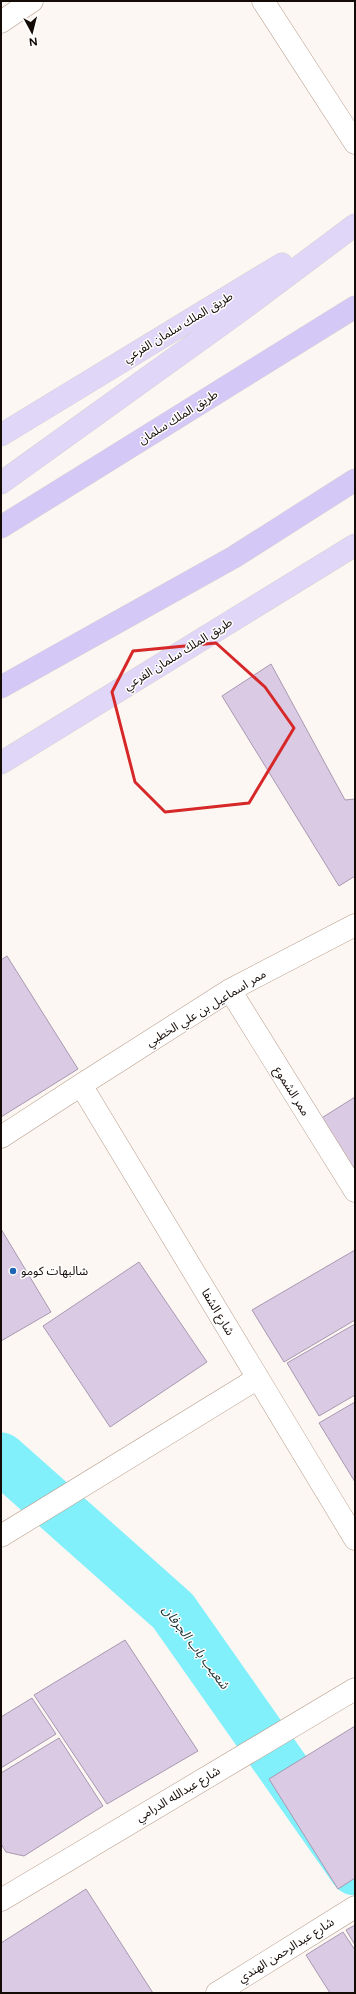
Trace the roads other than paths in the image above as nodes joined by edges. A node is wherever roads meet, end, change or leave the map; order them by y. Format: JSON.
{"nodes":[{"id":1,"x":32,"y":1,"type":"edge"},
{"id":2,"x":263,"y":1,"type":"edge"},
{"id":3,"x":1,"y":22,"type":"edge"},
{"id":4,"x":355,"y":143,"type":"edge"},
{"id":5,"x":355,"y":220,"type":"edge"},
{"id":6,"x":355,"y":225,"type":"edge"},
{"id":7,"x":355,"y":307,"type":"edge"},
{"id":8,"x":1,"y":435,"type":"edge"},
{"id":9,"x":355,"y":480,"type":"edge"},
{"id":10,"x":1,"y":484,"type":"edge"},
{"id":11,"x":355,"y":492,"type":"edge"},
{"id":12,"x":1,"y":527,"type":"edge"},
{"id":13,"x":355,"y":545,"type":"edge"},
{"id":14,"x":234,"y":557,"type":"junction"},
{"id":15,"x":1,"y":687,"type":"edge"},
{"id":16,"x":1,"y":763,"type":"edge"},
{"id":17,"x":355,"y":925,"type":"edge"},
{"id":18,"x":230,"y":990,"type":"junction"},
{"id":19,"x":81,"y":1084,"type":"junction"},
{"id":20,"x":1,"y":1138,"type":"edge"},
{"id":21,"x":355,"y":1191,"type":"edge"},
{"id":22,"x":258,"y":1378,"type":"junction"},
{"id":23,"x":1,"y":1536,"type":"edge"},
{"id":24,"x":355,"y":1539,"type":"edge"},
{"id":25,"x":355,"y":1689,"type":"edge"},
{"id":26,"x":4,"y":1892,"type":"edge"},
{"id":27,"x":355,"y":1907,"type":"edge"},
{"id":28,"x":217,"y":1993,"type":"edge"}],
"edges":[{"from":1,"to":3,"type":"street"},
{"from":2,"to":4,"type":"street"},
{"from":5,"to":8,"type":"main road","name":"طريق الملك سلمان الفرعي"},
{"from":6,"to":10,"type":"main road"},
{"from":7,"to":12,"type":"highway","name":"طريق الملك سلمان"},
{"from":9,"to":14,"type":"highway"},
{"from":11,"to":14,"type":"highway"},
{"from":13,"to":16,"type":"main road","name":"طريق الملك سلمان الفرعي"},
{"from":14,"to":15,"type":"highway"},
{"from":17,"to":18,"type":"street","name":"ممر اسماعيل بن علي الخطبي"},
{"from":18,"to":19,"type":"street","name":"ممر اسماعيل بن علي الخطبي"},
{"from":18,"to":21,"type":"street","name":"ممر الشموع"},
{"from":19,"to":20,"type":"street","name":"ممر اسماعيل بن علي الخطبي"},
{"from":19,"to":22,"type":"street","name":"شارع الشفا"},
{"from":22,"to":23,"type":"street"},
{"from":22,"to":24,"type":"street","name":"شارع الشفا"},
{"from":25,"to":26,"type":"street","name":"شارع عبدالله الدرامي"},
{"from":27,"to":28,"type":"street","name":"شارع عبدالرحمن الهندي"}]}
